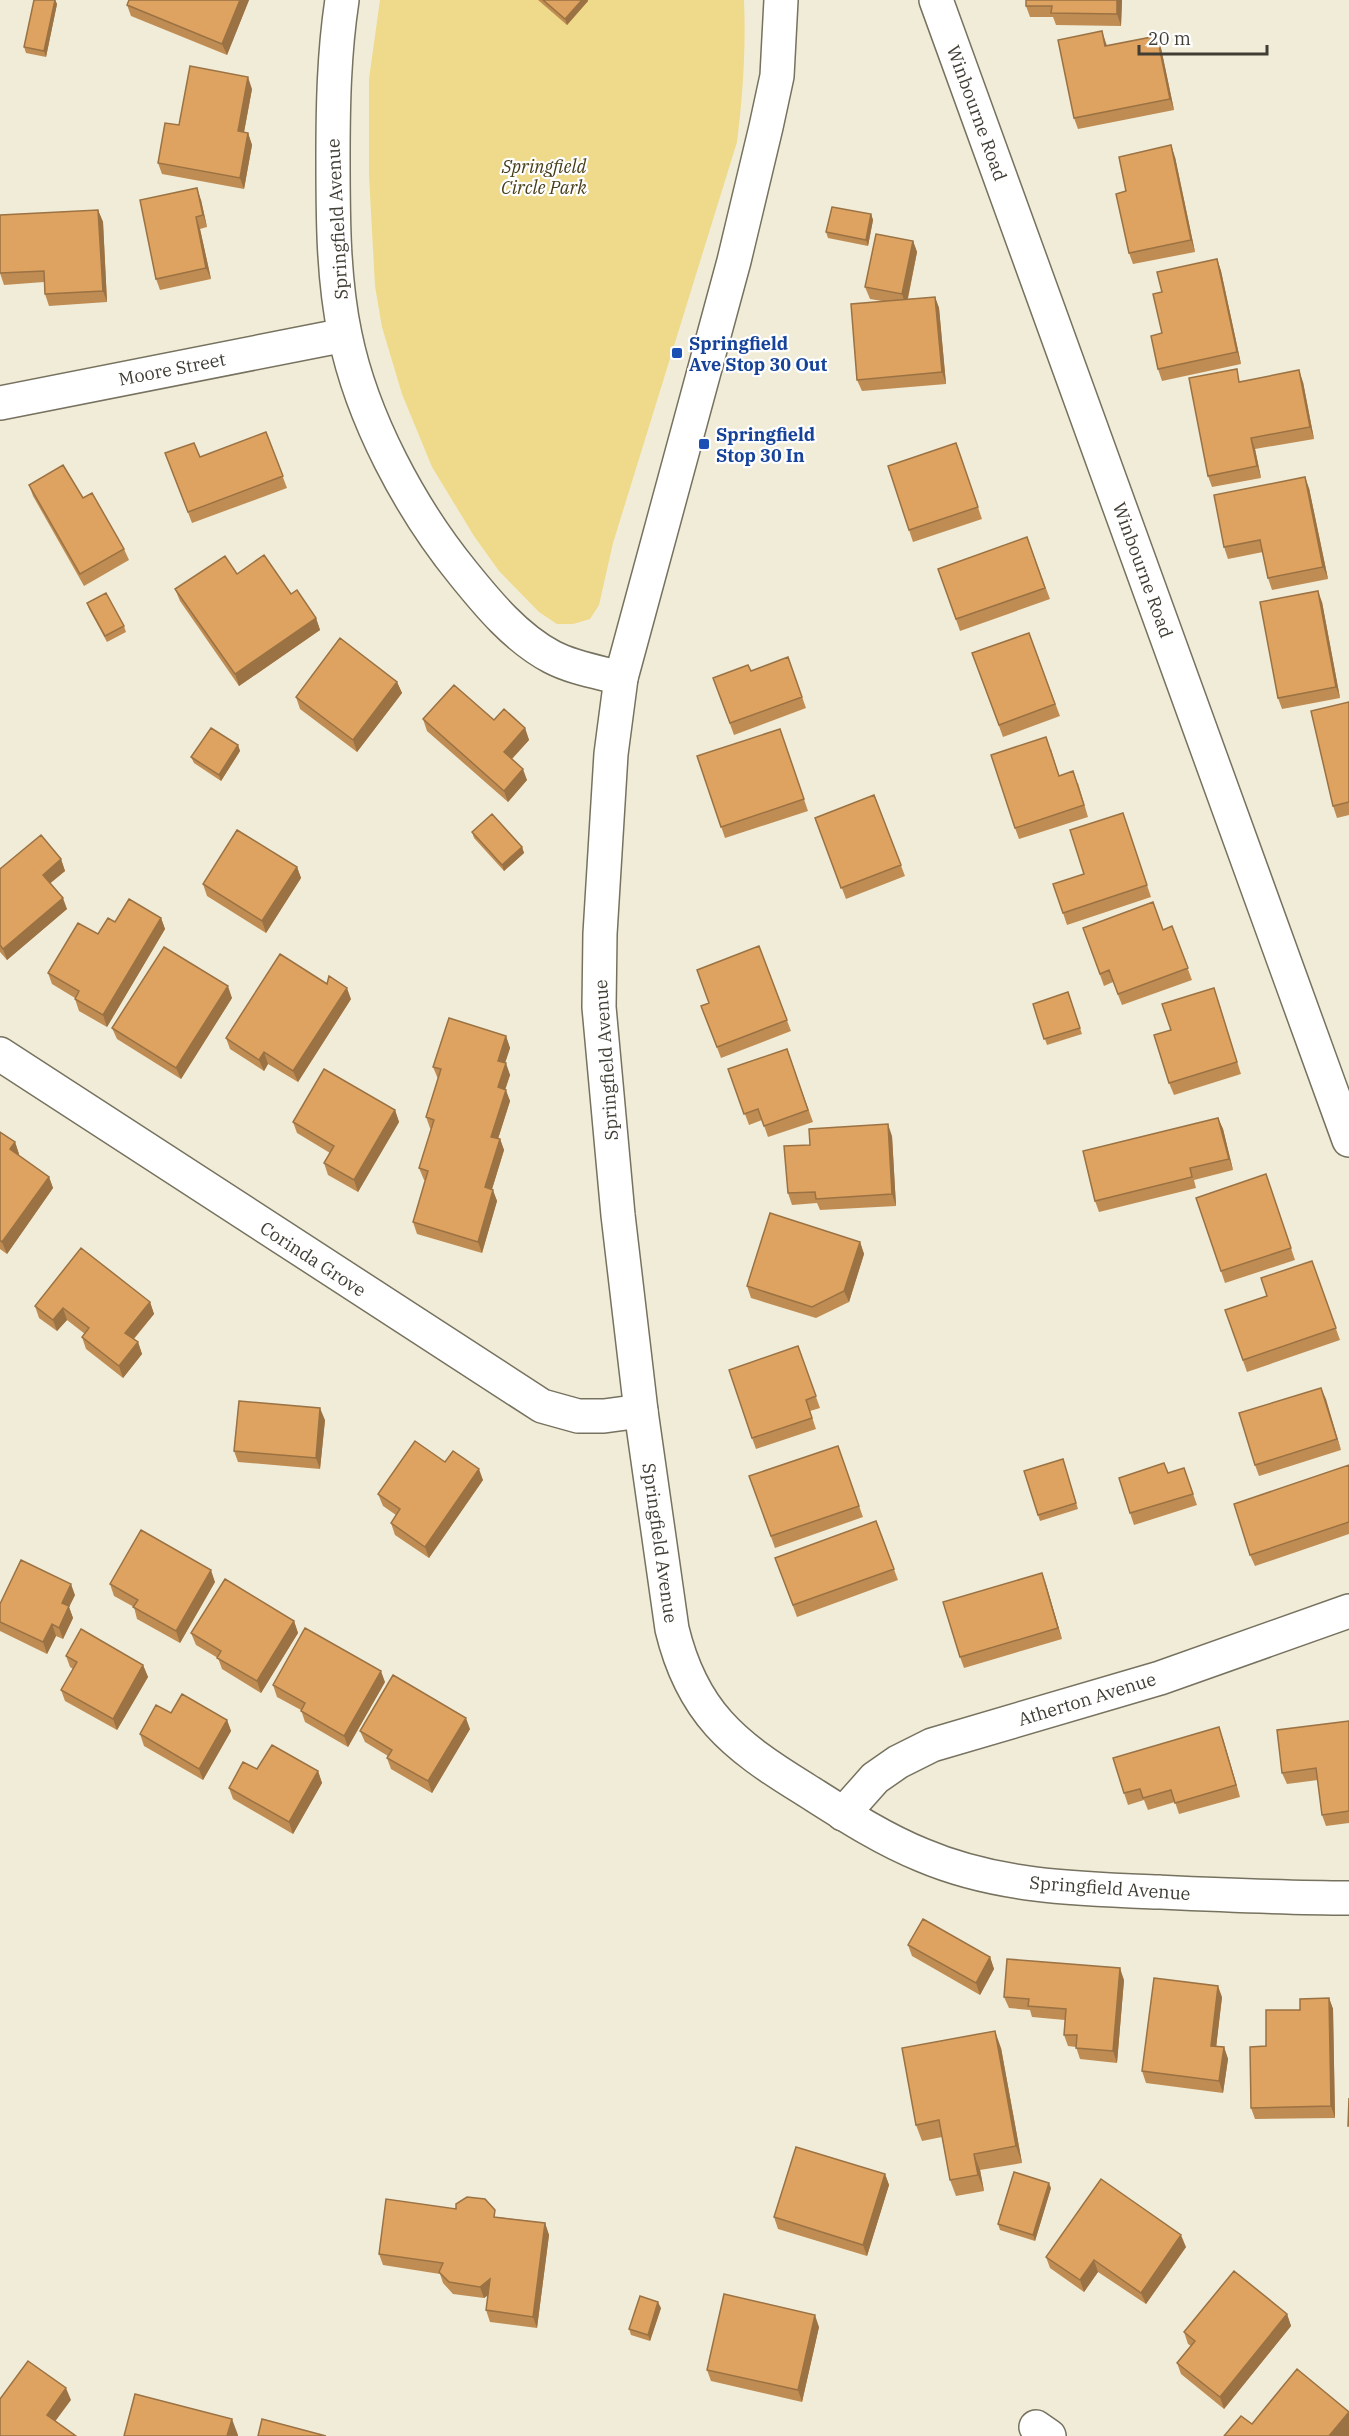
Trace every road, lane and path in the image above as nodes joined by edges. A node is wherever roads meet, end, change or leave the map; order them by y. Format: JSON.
{"nodes":[{"id":1,"x":342,"y":0,"type":"edge"},
{"id":2,"x":781,"y":0,"type":"edge"},
{"id":3,"x":936,"y":0,"type":"edge"},
{"id":4,"x":345,"y":335,"type":"junction"},
{"id":5,"x":0,"y":404,"type":"edge"},
{"id":6,"x":621,"y":678,"type":"junction"},
{"id":7,"x":0,"y":1054,"type":"edge"},
{"id":8,"x":1349,"y":1140,"type":"edge"},
{"id":9,"x":641,"y":1412,"type":"junction"},
{"id":10,"x":1349,"y":1611,"type":"edge"},
{"id":11,"x":843,"y":1814,"type":"junction"},
{"id":12,"x":1349,"y":1898,"type":"edge"}],
"edges":[{"from":1,"to":4,"type":"street","name":"Springfield Avenue"},
{"from":2,"to":6,"type":"street","name":"Springfield Avenue"},
{"from":3,"to":8,"type":"street","name":"Winbourne Road"},
{"from":4,"to":5,"type":"street","name":"Moore Street"},
{"from":4,"to":6,"type":"street","name":"Springfield Avenue"},
{"from":6,"to":9,"type":"street","name":"Springfield Avenue"},
{"from":7,"to":9,"type":"street","name":"Corinda Grove"},
{"from":9,"to":11,"type":"street","name":"Springfield Avenue"},
{"from":10,"to":11,"type":"street","name":"Atherton Avenue"},
{"from":11,"to":12,"type":"street","name":"Springfield Avenue"}]}
